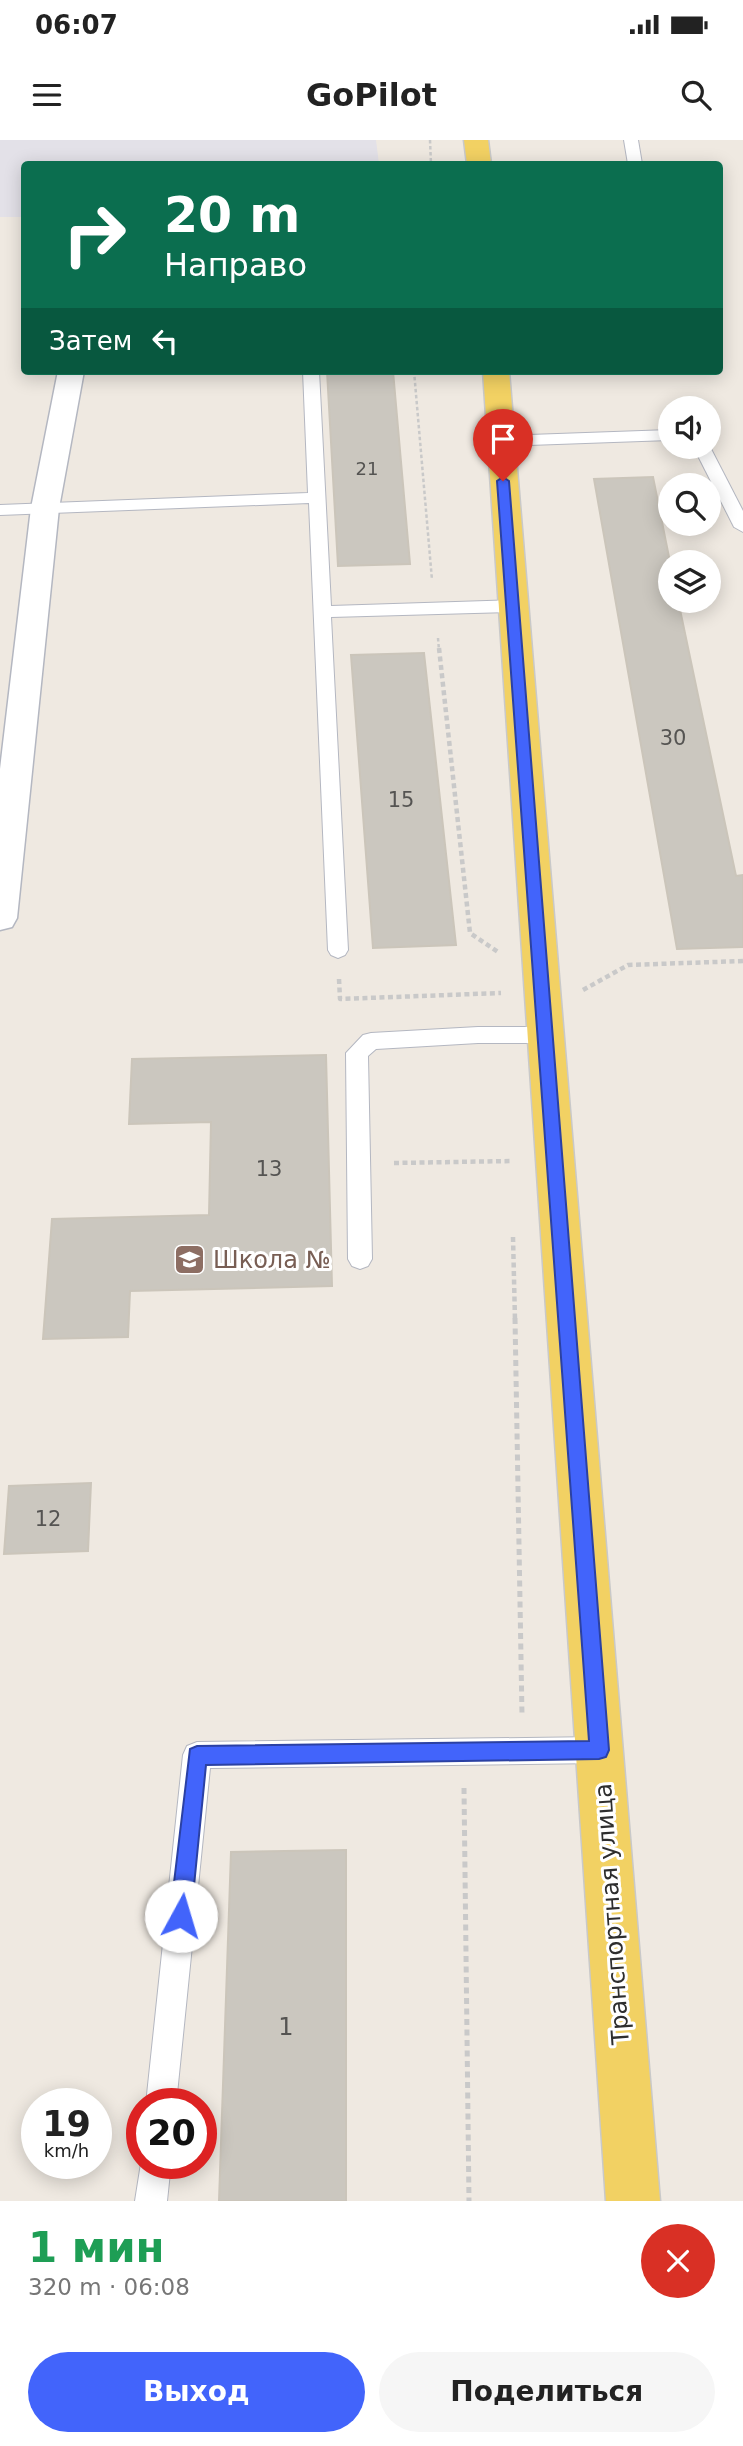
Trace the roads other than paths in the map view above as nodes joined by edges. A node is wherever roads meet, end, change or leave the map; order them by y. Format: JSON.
{"nodes":[{"id":1,"x":476,"y":140,"type":"edge"},
{"id":2,"x":631,"y":140,"type":"edge"},
{"id":3,"x":479,"y":161,"type":"edge"},
{"id":4,"x":634,"y":161,"type":"edge"},
{"id":5,"x":70,"y":375,"type":"edge"},
{"id":6,"x":311,"y":375,"type":"edge"},
{"id":7,"x":496,"y":375,"type":"edge"},
{"id":8,"x":658,"y":435,"type":"edge"},
{"id":9,"x":500,"y":441,"type":"junction"},
{"id":10,"x":708,"y":459,"type":"edge"},
{"id":11,"x":317,"y":498,"type":"junction"},
{"id":12,"x":45,"y":508,"type":"junction"},
{"id":13,"x":0,"y":510,"type":"edge"},
{"id":14,"x":743,"y":527,"type":"edge"},
{"id":15,"x":514,"y":606,"type":"junction"},
{"id":16,"x":322,"y":612,"type":"junction"},
{"id":17,"x":0,"y":918,"type":"edge"},
{"id":18,"x":338,"y":950,"type":"dead end"},
{"id":19,"x":545,"y":1035,"type":"junction"},
{"id":20,"x":360,"y":1259,"type":"dead end"},
{"id":21,"x":599,"y":1750,"type":"junction"},
{"id":22,"x":163,"y":2088,"type":"edge"},
{"id":23,"x":154,"y":2179,"type":"edge"},
{"id":24,"x":152,"y":2201,"type":"edge"},
{"id":25,"x":634,"y":2201,"type":"edge"}],
"edges":[{"from":1,"to":3,"type":"main road"},
{"from":2,"to":4,"type":"lane"},
{"from":5,"to":12,"type":"street"},
{"from":6,"to":11,"type":"lane"},
{"from":7,"to":9,"type":"main road","name":"Транспортная улица"},
{"from":8,"to":9,"type":"lane"},
{"from":9,"to":15,"type":"main road","name":"Транспортная улица"},
{"from":10,"to":14,"type":"lane"},
{"from":11,"to":12,"type":"lane"},
{"from":11,"to":16,"type":"lane"},
{"from":12,"to":13,"type":"lane"},
{"from":12,"to":17,"type":"street"},
{"from":15,"to":16,"type":"lane"},
{"from":15,"to":19,"type":"main road","name":"Транспортная улица"},
{"from":16,"to":18,"type":"lane"},
{"from":19,"to":20,"type":"lane"},
{"from":19,"to":21,"type":"main road","name":"Транспортная улица"},
{"from":21,"to":22,"type":"lane"},
{"from":21,"to":25,"type":"main road","name":"Транспортная улица"},
{"from":23,"to":24,"type":"lane"}]}
